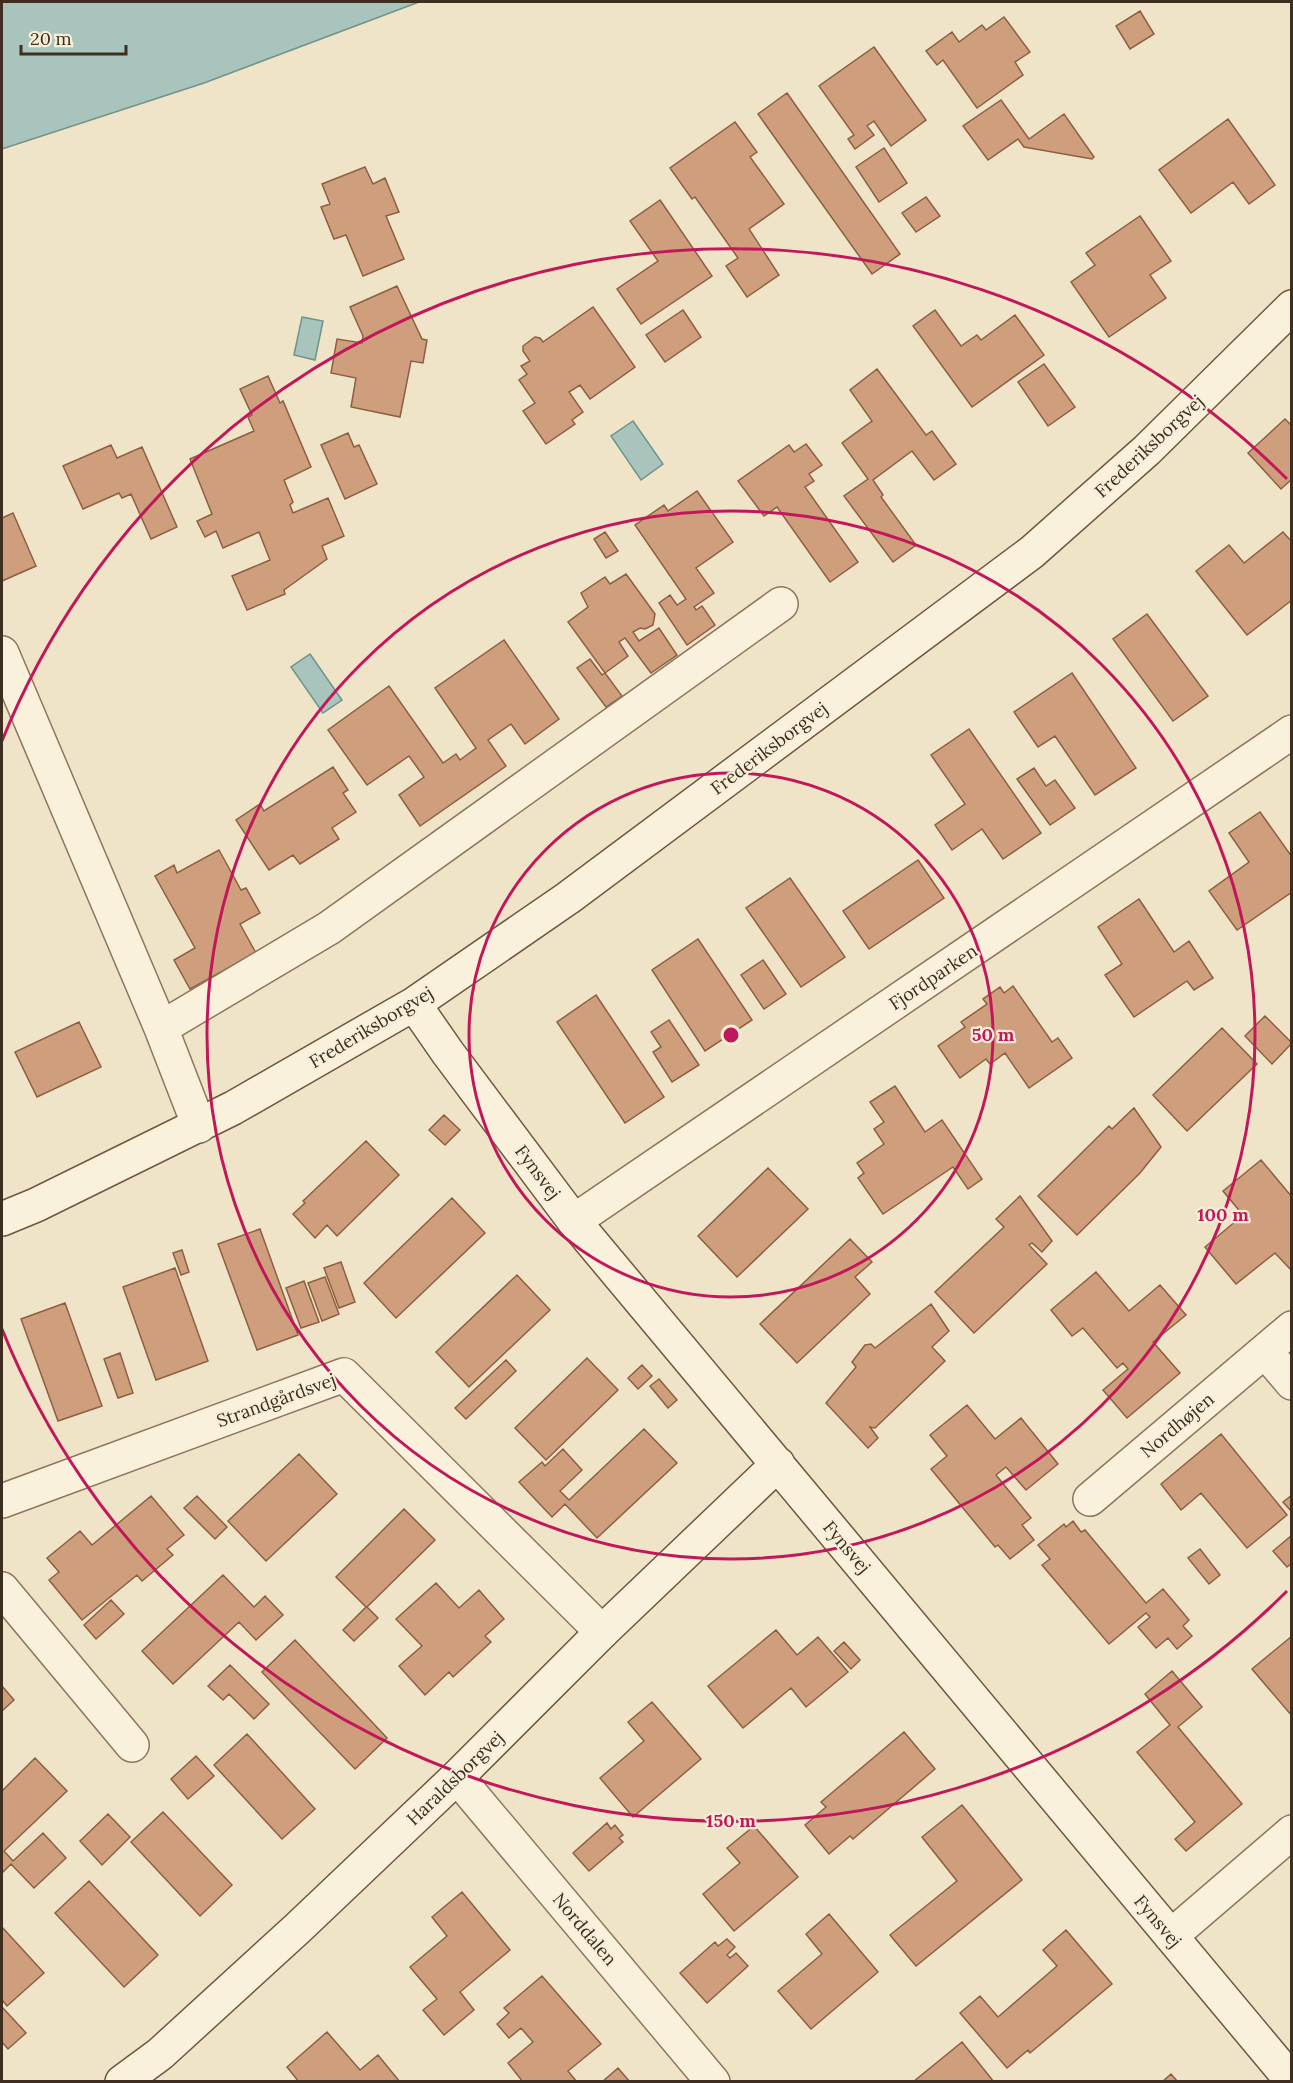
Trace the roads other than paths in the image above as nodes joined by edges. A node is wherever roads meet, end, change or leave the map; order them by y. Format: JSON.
{"nodes":[{"id":1,"x":1292,"y":307,"type":"edge"},
{"id":2,"x":781,"y":604,"type":"dead end"},
{"id":3,"x":2,"y":652,"type":"edge"},
{"id":4,"x":1292,"y":732,"type":"edge"},
{"id":5,"x":414,"y":1004,"type":"junction"},
{"id":6,"x":160,"y":1028,"type":"junction"},
{"id":7,"x":199,"y":1126,"type":"junction"},
{"id":8,"x":2,"y":1219,"type":"edge"},
{"id":9,"x":574,"y":1221,"type":"junction"},
{"id":10,"x":1292,"y":1328,"type":"edge"},
{"id":11,"x":1265,"y":1351,"type":"junction"},
{"id":12,"x":1292,"y":1383,"type":"edge"},
{"id":13,"x":778,"y":1464,"type":"junction"},
{"id":14,"x":1090,"y":1499,"type":"dead end"},
{"id":15,"x":2,"y":1501,"type":"edge"},
{"id":16,"x":2,"y":1589,"type":"edge"},
{"id":17,"x":602,"y":1632,"type":"junction"},
{"id":18,"x":132,"y":1745,"type":"dead end"},
{"id":19,"x":458,"y":1777,"type":"junction"},
{"id":20,"x":1292,"y":1832,"type":"edge"},
{"id":21,"x":1171,"y":1936,"type":"junction"},
{"id":22,"x":1292,"y":2081,"type":"edge"},
{"id":23,"x":122,"y":2082,"type":"edge"},
{"id":24,"x":713,"y":2082,"type":"edge"}],
"edges":[{"from":1,"to":5,"type":"street","name":"Frederiksborgvej"},
{"from":2,"to":6,"type":"street"},
{"from":3,"to":6,"type":"street"},
{"from":4,"to":9,"type":"street","name":"Fjordparken"},
{"from":5,"to":7,"type":"street","name":"Frederiksborgvej"},
{"from":5,"to":9,"type":"street","name":"Fynsvej"},
{"from":6,"to":7,"type":"street"},
{"from":7,"to":8,"type":"street","name":"Frederiksborgvej"},
{"from":9,"to":13,"type":"street","name":"Fynsvej"},
{"from":10,"to":11,"type":"street","name":"Nordhøjen"},
{"from":11,"to":12,"type":"street"},
{"from":11,"to":14,"type":"street","name":"Nordhøjen"},
{"from":13,"to":17,"type":"street","name":"Haraldsborgvej"},
{"from":13,"to":21,"type":"street","name":"Fynsvej"},
{"from":15,"to":17,"type":"street","name":"Strandgårdsvej"},
{"from":16,"to":18,"type":"street"},
{"from":17,"to":19,"type":"street","name":"Haraldsborgvej"},
{"from":19,"to":23,"type":"street","name":"Haraldsborgvej"},
{"from":19,"to":24,"type":"street","name":"Norddalen"},
{"from":20,"to":21,"type":"street"},
{"from":21,"to":22,"type":"street","name":"Fynsvej"}]}
